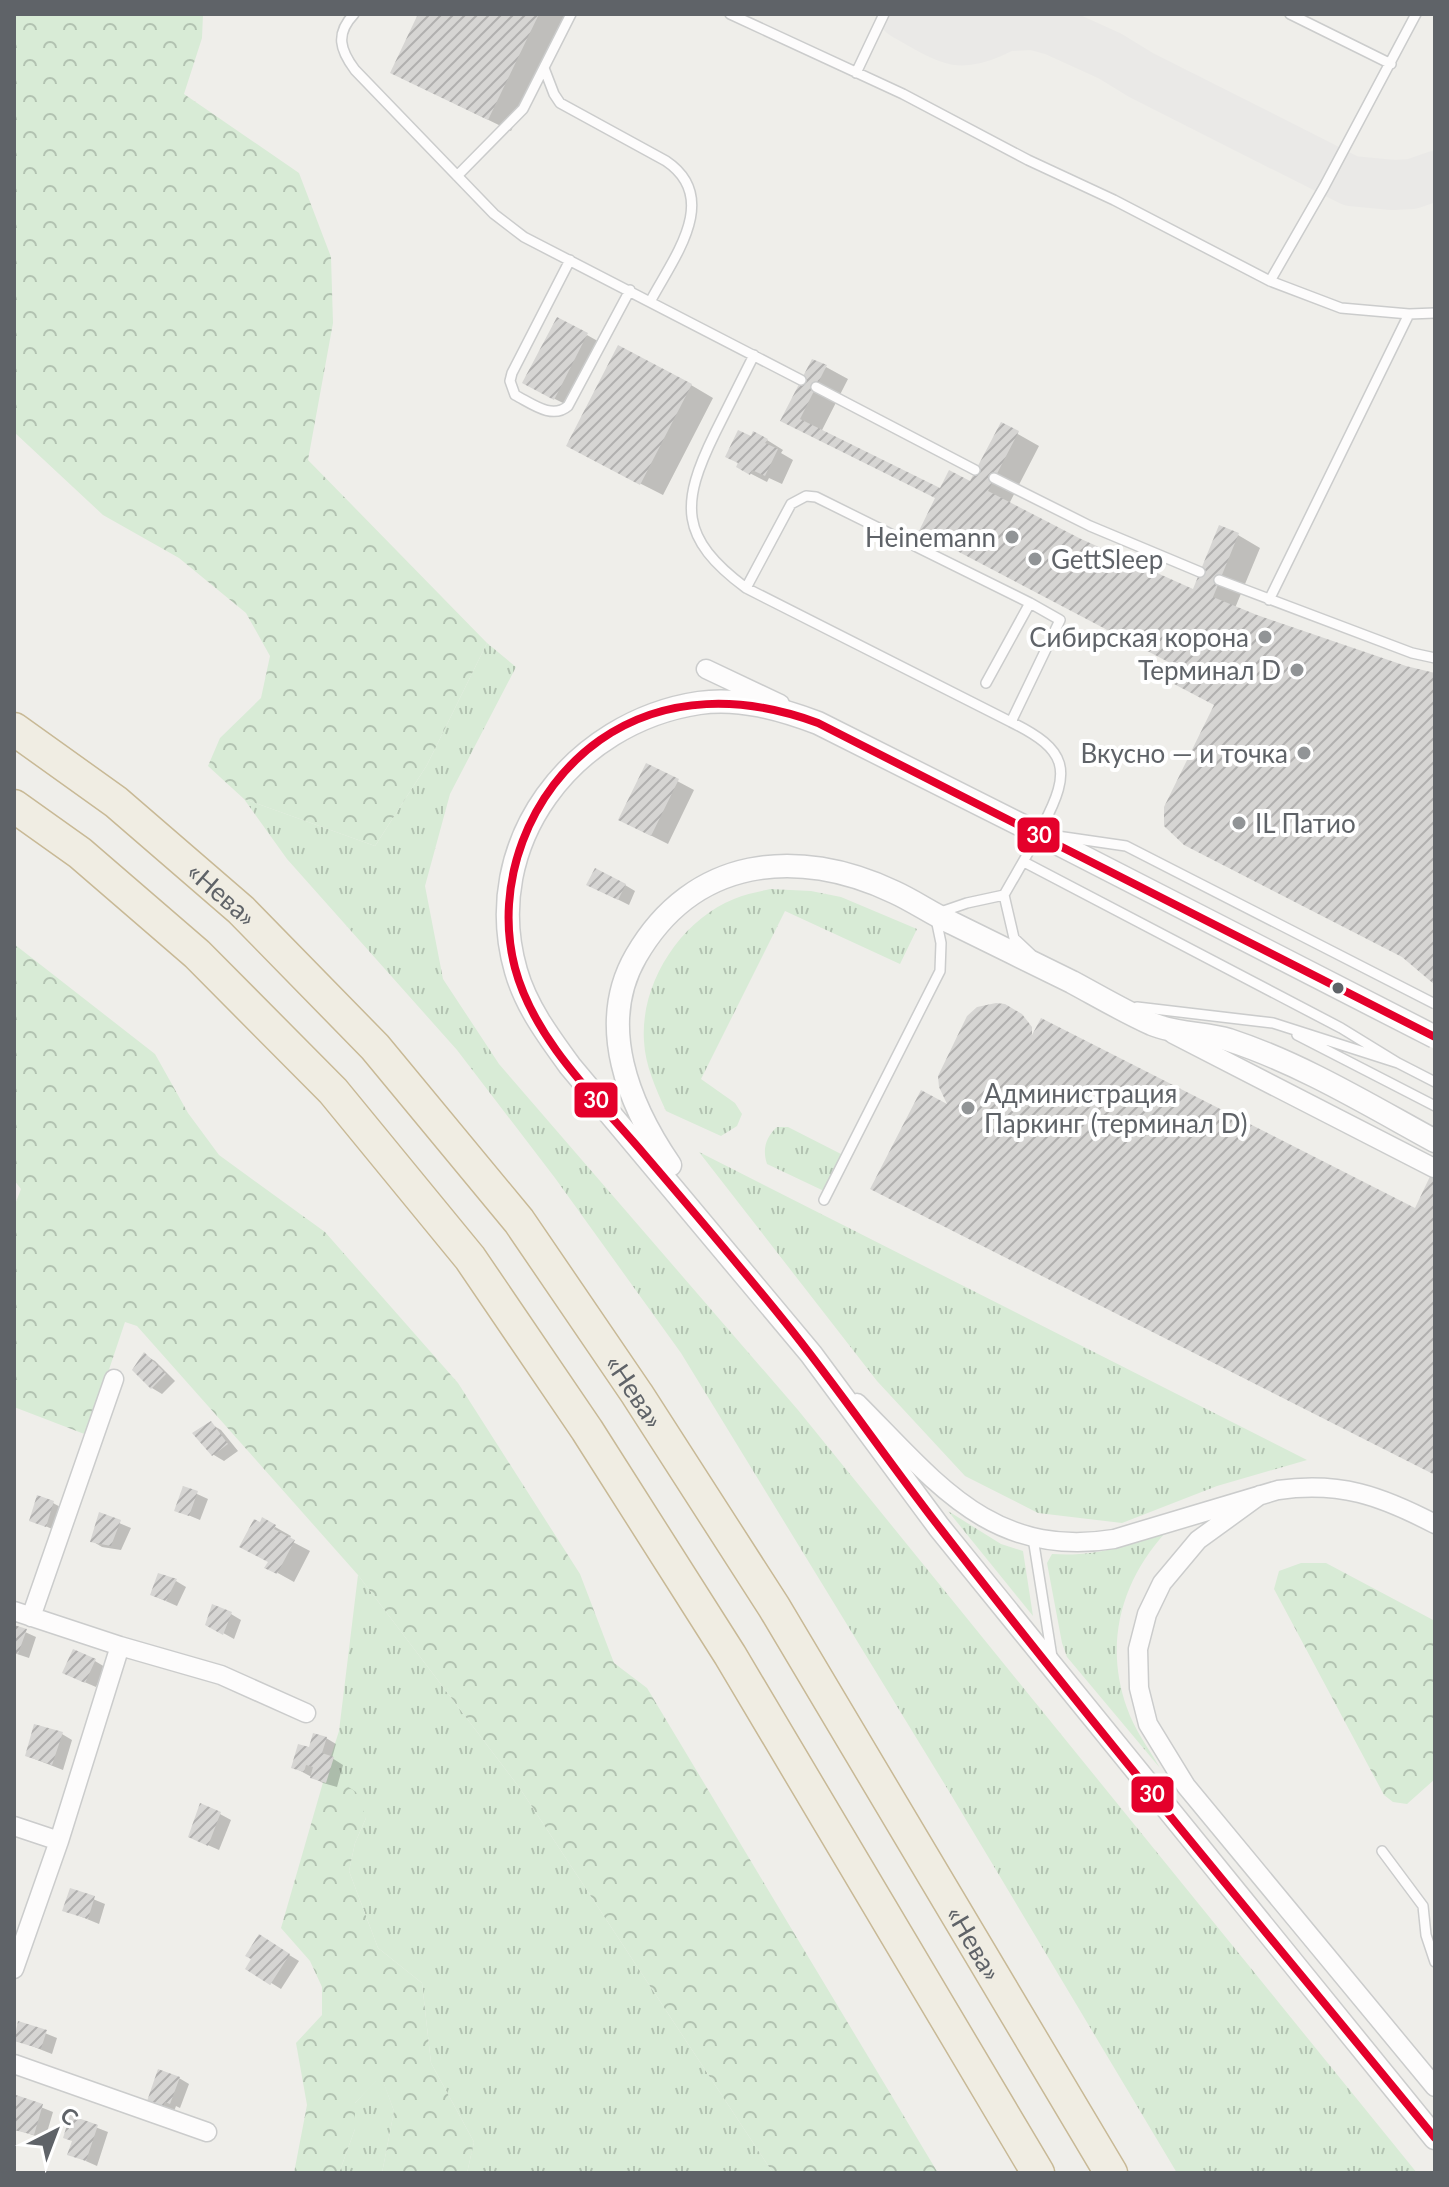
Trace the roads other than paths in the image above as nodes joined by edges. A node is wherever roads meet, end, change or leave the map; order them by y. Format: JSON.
{"nodes":[{"id":1,"x":354,"y":14,"type":"edge"},
{"id":2,"x":571,"y":14,"type":"edge"},
{"id":3,"x":730,"y":14,"type":"edge"},
{"id":4,"x":884,"y":14,"type":"edge"},
{"id":5,"x":1290,"y":14,"type":"edge"},
{"id":6,"x":1416,"y":14,"type":"edge"},
{"id":7,"x":1391,"y":64,"type":"junction"},
{"id":8,"x":544,"y":68,"type":"junction"},
{"id":9,"x":856,"y":73,"type":"junction"},
{"id":10,"x":457,"y":176,"type":"junction"},
{"id":11,"x":570,"y":260,"type":"junction"},
{"id":12,"x":1270,"y":281,"type":"junction"},
{"id":13,"x":630,"y":290,"type":"junction"},
{"id":14,"x":651,"y":300,"type":"junction"},
{"id":15,"x":1435,"y":313,"type":"edge"},
{"id":16,"x":1409,"y":314,"type":"junction"},
{"id":17,"x":754,"y":355,"type":"junction"},
{"id":18,"x":801,"y":380,"type":"dead end"},
{"id":19,"x":816,"y":387,"type":"dead end"},
{"id":20,"x":975,"y":470,"type":"dead end"},
{"id":21,"x":994,"y":478,"type":"dead end"},
{"id":22,"x":1200,"y":572,"type":"dead end"},
{"id":23,"x":1219,"y":580,"type":"dead end"},
{"id":24,"x":746,"y":588,"type":"junction"},
{"id":25,"x":1269,"y":600,"type":"junction"},
{"id":26,"x":1030,"y":603,"type":"junction"},
{"id":27,"x":1435,"y":658,"type":"edge"},
{"id":28,"x":706,"y":669,"type":"dead end"},
{"id":29,"x":986,"y":683,"type":"dead end"},
{"id":30,"x":1011,"y":722,"type":"junction"},
{"id":31,"x":818,"y":723,"type":"junction"},
{"id":32,"x":14,"y":729,"type":"edge"},
{"id":33,"x":14,"y":806,"type":"edge"},
{"id":34,"x":1037,"y":833,"type":"junction"},
{"id":35,"x":1024,"y":862,"type":"junction"},
{"id":36,"x":1004,"y":895,"type":"junction"},
{"id":37,"x":935,"y":914,"type":"junction"},
{"id":38,"x":1057,"y":975,"type":"junction"},
{"id":39,"x":1435,"y":1004,"type":"edge"},
{"id":40,"x":1273,"y":1023,"type":"junction"},
{"id":41,"x":1155,"y":1025,"type":"junction"},
{"id":42,"x":1435,"y":1037,"type":"edge"},
{"id":43,"x":1398,"y":1063,"type":"junction"},
{"id":44,"x":1435,"y":1082,"type":"edge"},
{"id":45,"x":1435,"y":1106,"type":"edge"},
{"id":46,"x":1435,"y":1141,"type":"edge"},
{"id":47,"x":1434,"y":1168,"type":"edge"},
{"id":48,"x":824,"y":1200,"type":"dead end"},
{"id":49,"x":728,"y":1252,"type":"junction"},
{"id":50,"x":811,"y":1354,"type":"junction"},
{"id":51,"x":114,"y":1379,"type":"dead end"},
{"id":52,"x":1260,"y":1495,"type":"junction"},
{"id":53,"x":1435,"y":1524,"type":"edge"},
{"id":54,"x":1033,"y":1538,"type":"junction"},
{"id":55,"x":22,"y":1614,"type":"edge"},
{"id":56,"x":120,"y":1646,"type":"junction"},
{"id":57,"x":1055,"y":1672,"type":"junction"},
{"id":58,"x":306,"y":1713,"type":"dead end"},
{"id":59,"x":14,"y":1826,"type":"edge"},
{"id":60,"x":59,"y":1841,"type":"junction"},
{"id":61,"x":1382,"y":1851,"type":"dead end"},
{"id":62,"x":1435,"y":1962,"type":"edge"},
{"id":63,"x":14,"y":1969,"type":"edge"},
{"id":64,"x":14,"y":2064,"type":"edge"},
{"id":65,"x":1435,"y":2087,"type":"edge"},
{"id":66,"x":207,"y":2132,"type":"dead end"},
{"id":67,"x":1435,"y":2138,"type":"edge"},
{"id":68,"x":1038,"y":2173,"type":"edge"},
{"id":69,"x":1111,"y":2173,"type":"edge"}],
"edges":[{"from":1,"to":10,"type":"lane"},
{"from":2,"to":8,"type":"lane"},
{"from":3,"to":9,"type":"lane"},
{"from":4,"to":9,"type":"lane"},
{"from":5,"to":7,"type":"lane"},
{"from":6,"to":7,"type":"lane"},
{"from":7,"to":12,"type":"lane"},
{"from":8,"to":10,"type":"lane"},
{"from":8,"to":14,"type":"lane"},
{"from":9,"to":12,"type":"lane"},
{"from":10,"to":11,"type":"lane"},
{"from":11,"to":13,"type":"lane"},
{"from":11,"to":13,"type":"lane"},
{"from":12,"to":16,"type":"lane"},
{"from":13,"to":14,"type":"lane"},
{"from":14,"to":17,"type":"lane"},
{"from":15,"to":16,"type":"lane"},
{"from":16,"to":25,"type":"lane"},
{"from":17,"to":18,"type":"lane"},
{"from":17,"to":24,"type":"lane"},
{"from":19,"to":20,"type":"lane"},
{"from":21,"to":22,"type":"lane"},
{"from":23,"to":25,"type":"lane"},
{"from":24,"to":26,"type":"lane"},
{"from":24,"to":30,"type":"lane"},
{"from":25,"to":27,"type":"lane"},
{"from":26,"to":29,"type":"lane"},
{"from":26,"to":30,"type":"lane"},
{"from":28,"to":31,"type":"street"},
{"from":30,"to":35,"type":"lane"},
{"from":31,"to":34,"type":"street"},
{"from":31,"to":49,"type":"street"},
{"from":32,"to":69,"type":"highway","name":"«Нева»"},
{"from":33,"to":68,"type":"highway"},
{"from":34,"to":39,"type":"lane","bridge":true},
{"from":34,"to":42,"type":"street","bridge":true},
{"from":35,"to":36,"type":"lane"},
{"from":35,"to":43,"type":"lane"},
{"from":36,"to":37,"type":"lane"},
{"from":36,"to":38,"type":"lane"},
{"from":37,"to":38,"type":"street"},
{"from":37,"to":48,"type":"lane"},
{"from":37,"to":49,"type":"street"},
{"from":38,"to":40,"type":"lane"},
{"from":38,"to":41,"type":"street"},
{"from":40,"to":43,"type":"lane"},
{"from":40,"to":45,"type":"lane"},
{"from":41,"to":46,"type":"street"},
{"from":41,"to":47,"type":"street"},
{"from":43,"to":44,"type":"lane"},
{"from":49,"to":50,"type":"street"},
{"from":50,"to":54,"type":"street"},
{"from":50,"to":57,"type":"street"},
{"from":51,"to":55,"type":"street"},
{"from":52,"to":53,"type":"street"},
{"from":52,"to":54,"type":"street"},
{"from":52,"to":65,"type":"street"},
{"from":54,"to":57,"type":"lane"},
{"from":55,"to":56,"type":"street"},
{"from":56,"to":58,"type":"street"},
{"from":56,"to":60,"type":"street"},
{"from":57,"to":67,"type":"street"},
{"from":59,"to":60,"type":"street"},
{"from":60,"to":63,"type":"street"},
{"from":61,"to":62,"type":"lane"},
{"from":64,"to":66,"type":"street"}]}
